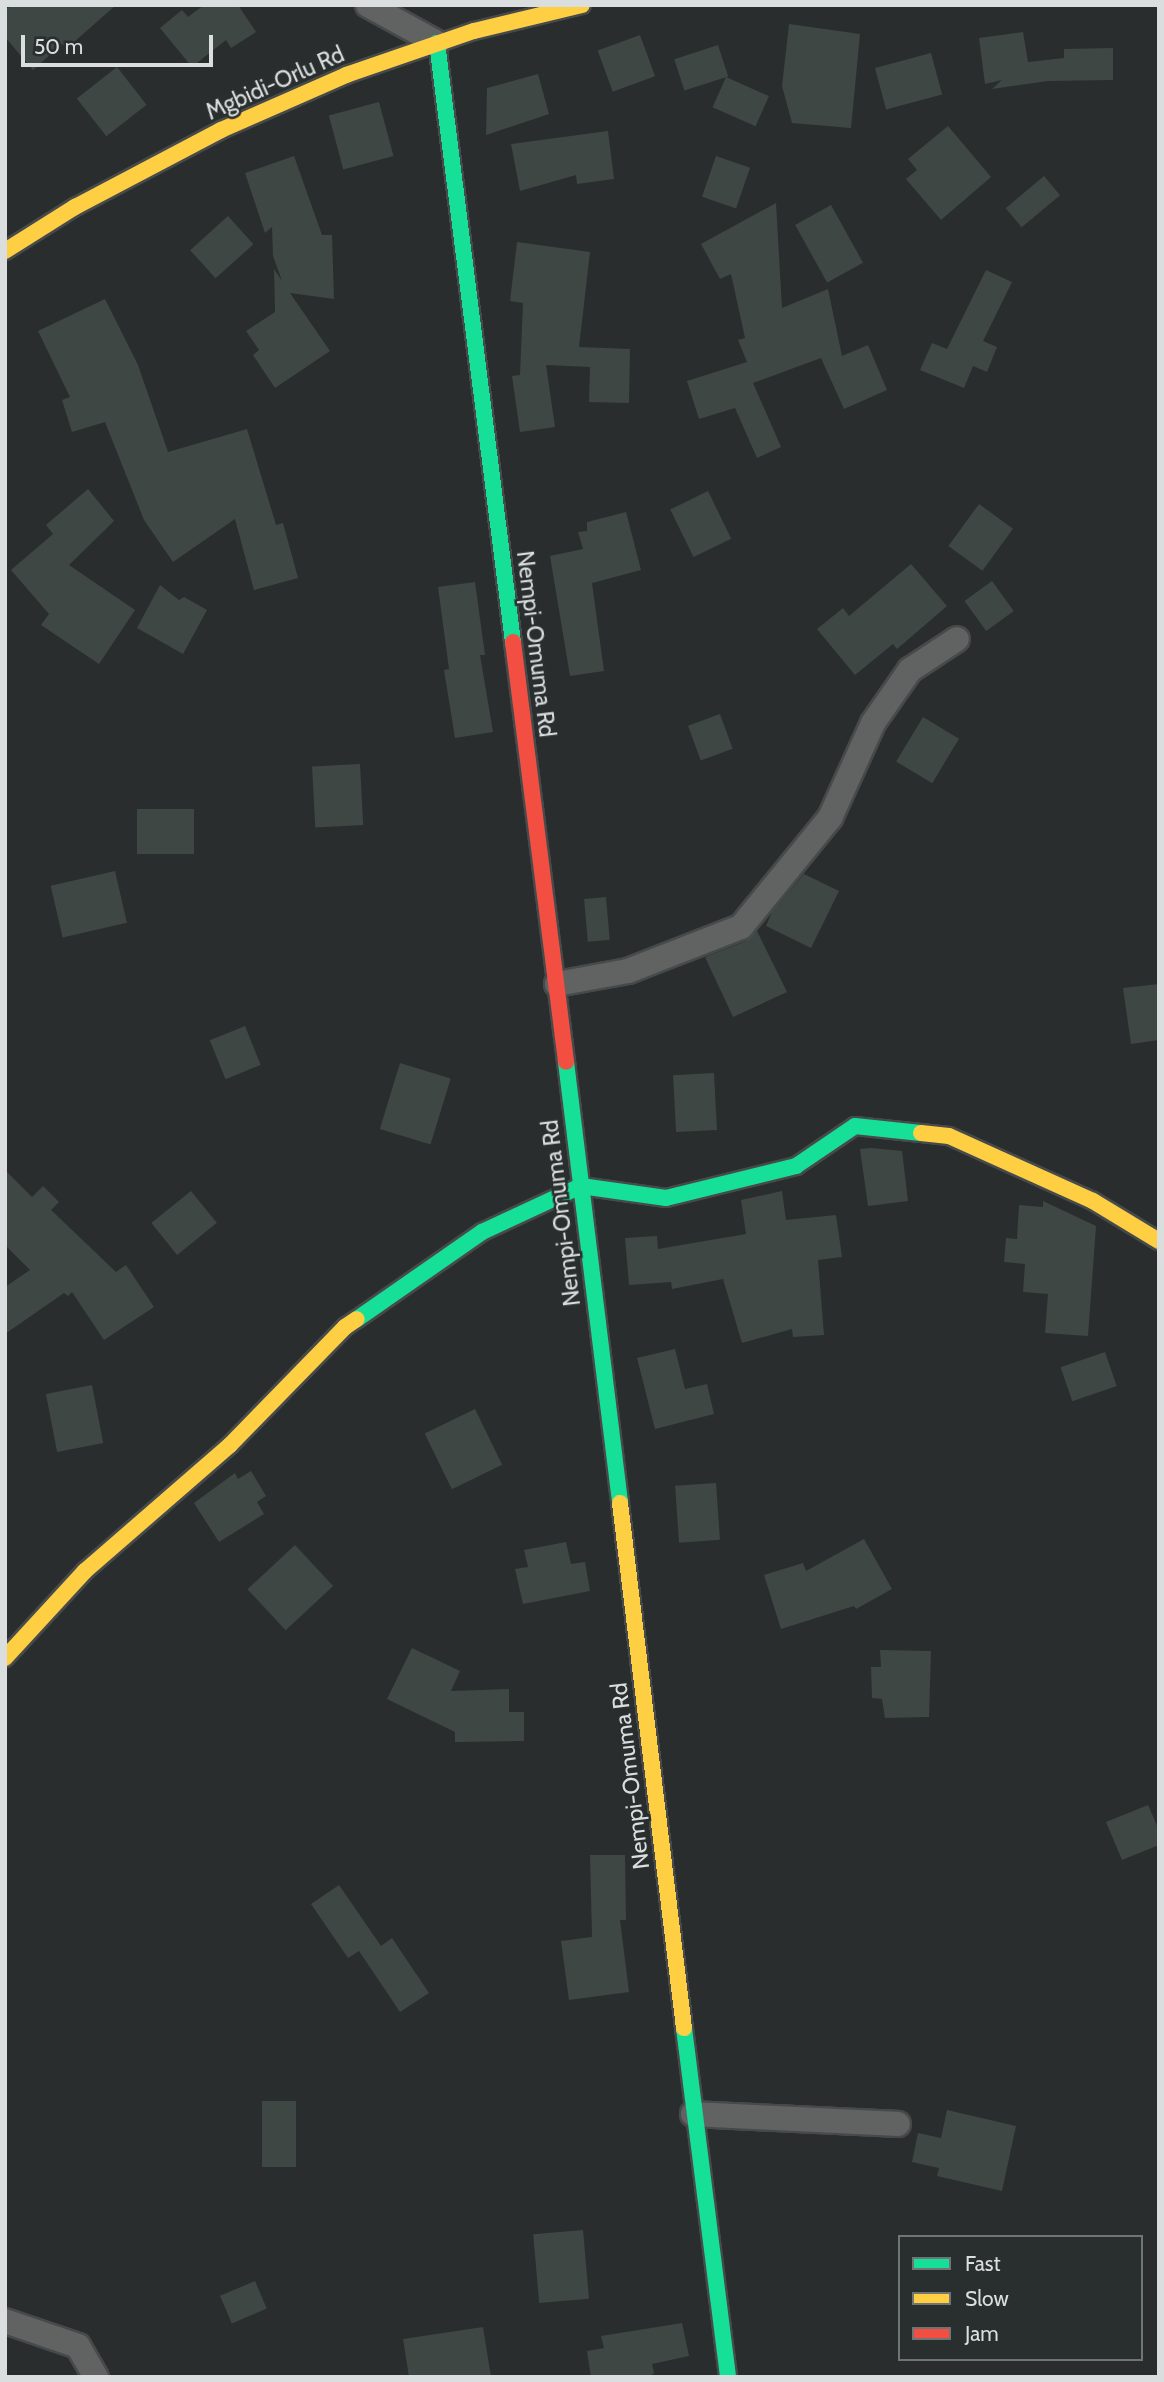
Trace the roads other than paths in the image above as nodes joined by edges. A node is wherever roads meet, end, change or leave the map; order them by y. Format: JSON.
{"nodes":[{"id":1,"x":368,"y":5,"type":"edge"},
{"id":2,"x":582,"y":5,"type":"edge"},
{"id":3,"x":437,"y":43,"type":"junction"},
{"id":4,"x":5,"y":251,"type":"edge"},
{"id":5,"x":957,"y":639,"type":"dead end"},
{"id":6,"x":557,"y":984,"type":"junction"},
{"id":7,"x":581,"y":1186,"type":"junction"},
{"id":8,"x":1159,"y":1241,"type":"edge"},
{"id":9,"x":5,"y":1658,"type":"edge"},
{"id":10,"x":693,"y":2113,"type":"junction"},
{"id":11,"x":898,"y":2124,"type":"dead end"},
{"id":12,"x":5,"y":2321,"type":"edge"},
{"id":13,"x":96,"y":2377,"type":"edge"},
{"id":14,"x":728,"y":2377,"type":"edge"}],
"edges":[{"from":1,"to":3,"type":"street"},
{"from":2,"to":3,"type":"street","name":"Mgbidi-Orlu Rd"},
{"from":3,"to":4,"type":"street","name":"Mgbidi-Orlu Rd"},
{"from":3,"to":6,"type":"street","name":"Nempi-Omuma Rd"},
{"from":5,"to":6,"type":"street"},
{"from":6,"to":7,"type":"street","name":"Nempi-Omuma Rd"},
{"from":7,"to":8,"type":"street"},
{"from":7,"to":9,"type":"street"},
{"from":7,"to":10,"type":"street","name":"Nempi-Omuma Rd"},
{"from":10,"to":11,"type":"street"},
{"from":10,"to":14,"type":"street","name":"Nempi-Omuma Rd"},
{"from":12,"to":13,"type":"street"}]}
